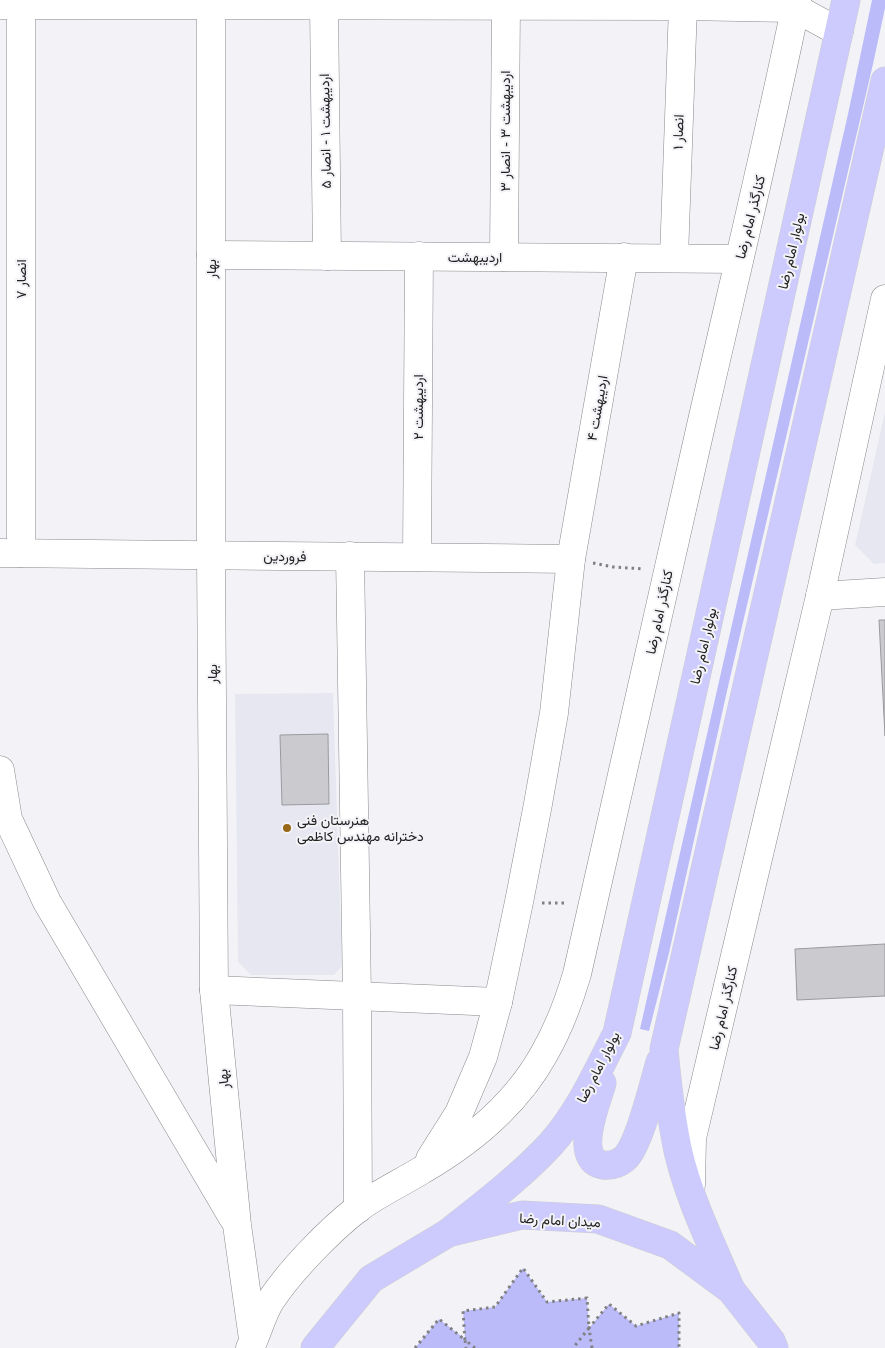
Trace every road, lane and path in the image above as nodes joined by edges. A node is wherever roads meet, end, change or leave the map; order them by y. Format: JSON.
{"nodes":[{"id":1,"x":846,"y":0,"type":"edge"},
{"id":2,"x":211,"y":3,"type":"edge"},
{"id":3,"x":796,"y":4,"type":"edge"},
{"id":4,"x":11,"y":5,"type":"edge"},
{"id":5,"x":324,"y":5,"type":"junction"},
{"id":6,"x":506,"y":5,"type":"junction"},
{"id":7,"x":683,"y":6,"type":"junction"},
{"id":8,"x":839,"y":32,"type":"junction"},
{"id":9,"x":885,"y":81,"type":"edge"},
{"id":10,"x":211,"y":255,"type":"junction"},
{"id":11,"x":326,"y":256,"type":"junction"},
{"id":12,"x":420,"y":256,"type":"junction"},
{"id":13,"x":504,"y":257,"type":"junction"},
{"id":14,"x":624,"y":257,"type":"junction"},
{"id":15,"x":674,"y":257,"type":"junction"},
{"id":16,"x":739,"y":259,"type":"junction"},
{"id":17,"x":885,"y":299,"type":"edge"},
{"id":18,"x":11,"y":553,"type":"edge"},
{"id":19,"x":211,"y":555,"type":"junction"},
{"id":20,"x":350,"y":556,"type":"junction"},
{"id":21,"x":417,"y":557,"type":"junction"},
{"id":22,"x":571,"y":559,"type":"junction"},
{"id":23,"x":668,"y":569,"type":"junction"},
{"id":24,"x":885,"y":592,"type":"edge"},
{"id":25,"x":820,"y":596,"type":"junction"},
{"id":26,"x":0,"y":770,"type":"edge"},
{"id":27,"x":519,"y":902,"type":"junction"},
{"id":28,"x":594,"y":903,"type":"junction"},
{"id":29,"x":214,"y":990,"type":"junction"},
{"id":30,"x":357,"y":995,"type":"junction"},
{"id":31,"x":498,"y":1002,"type":"junction"},
{"id":32,"x":617,"y":1033,"type":"junction"},
{"id":33,"x":664,"y":1049,"type":"junction"},
{"id":34,"x":423,"y":1170,"type":"junction"},
{"id":35,"x":691,"y":1191,"type":"junction"},
{"id":36,"x":358,"y":1209,"type":"junction"},
{"id":37,"x":237,"y":1225,"type":"junction"},
{"id":38,"x":448,"y":1232,"type":"junction"},
{"id":39,"x":732,"y":1290,"type":"junction"},
{"id":40,"x":589,"y":1328,"type":"junction"},
{"id":41,"x":465,"y":1340,"type":"junction"},
{"id":42,"x":252,"y":1344,"type":"edge"},
{"id":43,"x":315,"y":1348,"type":"edge"},
{"id":44,"x":415,"y":1348,"type":"edge"},
{"id":45,"x":466,"y":1348,"type":"edge"},
{"id":46,"x":475,"y":1348,"type":"edge"},
{"id":47,"x":573,"y":1348,"type":"edge"},
{"id":48,"x":592,"y":1348,"type":"edge"},
{"id":49,"x":679,"y":1348,"type":"edge"},
{"id":50,"x":774,"y":1348,"type":"edge"}],
"edges":[{"from":1,"to":8,"type":"main road","name":"بولوار امام رضا"},
{"from":2,"to":4,"type":"street"},
{"from":2,"to":5,"type":"street"},
{"from":2,"to":10,"type":"street","name":"بهار"},
{"from":3,"to":7,"type":"street"},
{"from":3,"to":8,"type":"street"},
{"from":3,"to":16,"type":"street","name":"کنارگذر امام رضا"},
{"from":4,"to":18,"type":"street","name":"انصار ۷"},
{"from":5,"to":6,"type":"street"},
{"from":5,"to":11,"type":"street","name":"اردیبهشت ۱ - انصار ۵"},
{"from":6,"to":7,"type":"street"},
{"from":6,"to":13,"type":"street","name":"اردیبهشت ۳ - انصار ۳"},
{"from":7,"to":15,"type":"street","name":"انصار ۱"},
{"from":8,"to":32,"type":"main road","name":"بولوار امام رضا"},
{"from":9,"to":33,"type":"main road"},
{"from":10,"to":11,"type":"street","name":"اردیبهشت"},
{"from":10,"to":19,"type":"street","name":"بهار"},
{"from":11,"to":12,"type":"street","name":"اردیبهشت"},
{"from":12,"to":13,"type":"street","name":"اردیبهشت"},
{"from":12,"to":21,"type":"street","name":"اردیبهشت ۲"},
{"from":13,"to":14,"type":"street","name":"اردیبهشت"},
{"from":14,"to":15,"type":"street","name":"اردیبهشت"},
{"from":14,"to":22,"type":"street","name":"اردیبهشت ۴"},
{"from":15,"to":16,"type":"street","name":"اردیبهشت"},
{"from":16,"to":23,"type":"street","name":"کنارگذر امام رضا"},
{"from":17,"to":25,"type":"street","name":"کنارگذر امام رضا"},
{"from":18,"to":19,"type":"street","name":"فروردین"},
{"from":19,"to":20,"type":"street","name":"فروردین"},
{"from":19,"to":29,"type":"street","name":"بهار"},
{"from":20,"to":21,"type":"street","name":"فروردین"},
{"from":20,"to":30,"type":"street"},
{"from":21,"to":22,"type":"street","name":"فروردین"},
{"from":22,"to":23,"type":"path"},
{"from":22,"to":27,"type":"street","name":"اردیبهشت ۴"},
{"from":23,"to":28,"type":"street","name":"کنارگذر امام رضا"},
{"from":24,"to":25,"type":"street"},
{"from":25,"to":35,"type":"street","name":"کنارگذر امام رضا"},
{"from":26,"to":37,"type":"street"},
{"from":27,"to":28,"type":"path"},
{"from":27,"to":31,"type":"street","name":"اردیبهشت ۴"},
{"from":28,"to":34,"type":"street","name":"کنارگذر امام رضا"},
{"from":29,"to":30,"type":"street"},
{"from":29,"to":37,"type":"street","name":"بهار"},
{"from":30,"to":31,"type":"street"},
{"from":30,"to":36,"type":"street"},
{"from":31,"to":34,"type":"street","name":"اردیبهشت ۴"},
{"from":32,"to":33,"type":"main road"},
{"from":32,"to":38,"type":"main road","name":"بولوار امام رضا"},
{"from":33,"to":35,"type":"main road"},
{"from":34,"to":36,"type":"street","name":"کنارگذر امام رضا"},
{"from":35,"to":39,"type":"main road"},
{"from":36,"to":42,"type":"street","name":"کنارگذر امام رضا"},
{"from":37,"to":42,"type":"street","name":"بهار"},
{"from":38,"to":39,"type":"main road","name":"میدان امام رضا"},
{"from":38,"to":43,"type":"main road","name":"میدان امام رضا"},
{"from":39,"to":50,"type":"main road","name":"میدان امام رضا"},
{"from":40,"to":41,"type":"path"},
{"from":40,"to":47,"type":"path"},
{"from":40,"to":48,"type":"path"},
{"from":40,"to":49,"type":"path"},
{"from":41,"to":44,"type":"path"},
{"from":41,"to":45,"type":"path"},
{"from":41,"to":46,"type":"path"}]}
